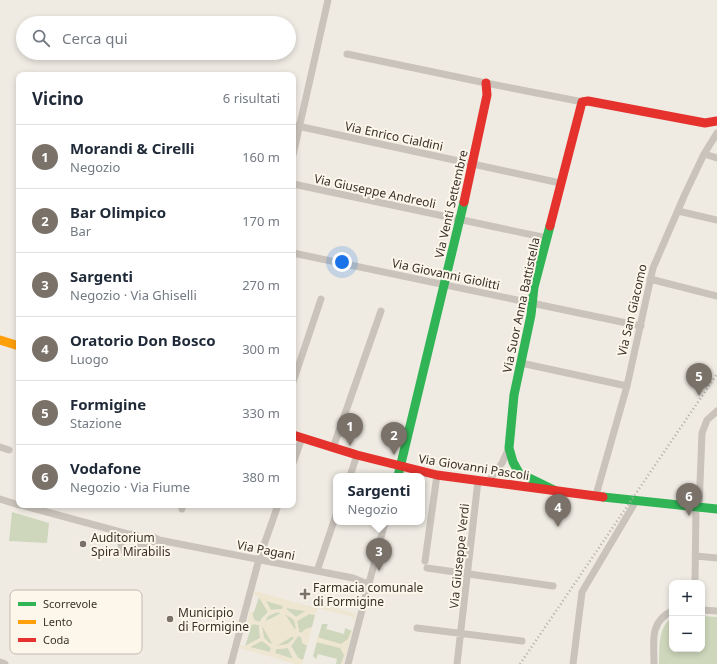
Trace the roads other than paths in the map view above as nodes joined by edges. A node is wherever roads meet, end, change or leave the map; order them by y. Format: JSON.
{"nodes":[{"id":1,"x":328,"y":0,"type":"edge"},
{"id":2,"x":347,"y":54,"type":"dead end"},
{"id":3,"x":486,"y":84,"type":"junction"},
{"id":4,"x":584,"y":101,"type":"junction"},
{"id":5,"x":714,"y":122,"type":"edge"},
{"id":6,"x":296,"y":126,"type":"edge"},
{"id":7,"x":715,"y":135,"type":"edge"},
{"id":8,"x":704,"y":154,"type":"junction"},
{"id":9,"x":717,"y":158,"type":"edge"},
{"id":10,"x":473,"y":164,"type":"junction"},
{"id":11,"x":560,"y":183,"type":"junction"},
{"id":12,"x":296,"y":185,"type":"edge"},
{"id":13,"x":678,"y":211,"type":"junction"},
{"id":14,"x":460,"y":220,"type":"junction"},
{"id":15,"x":717,"y":220,"type":"edge"},
{"id":16,"x":547,"y":238,"type":"junction"},
{"id":17,"x":296,"y":254,"type":"edge"},
{"id":18,"x":650,"y":278,"type":"junction"},
{"id":19,"x":445,"y":284,"type":"junction"},
{"id":20,"x":717,"y":296,"type":"edge"},
{"id":21,"x":321,"y":299,"type":"dead end"},
{"id":22,"x":532,"y":303,"type":"junction"},
{"id":23,"x":381,"y":311,"type":"dead end"},
{"id":24,"x":641,"y":326,"type":"junction"},
{"id":25,"x":0,"y":340,"type":"edge"},
{"id":26,"x":16,"y":345,"type":"edge"},
{"id":27,"x":521,"y":363,"type":"junction"},
{"id":28,"x":296,"y":373,"type":"edge"},
{"id":29,"x":627,"y":386,"type":"junction"},
{"id":30,"x":717,"y":411,"type":"edge"},
{"id":31,"x":297,"y":437,"type":"edge"},
{"id":32,"x":0,"y":447,"type":"edge"},
{"id":33,"x":333,"y":448,"type":"junction"},
{"id":34,"x":509,"y":448,"type":"junction"},
{"id":35,"x":9,"y":450,"type":"dead end"},
{"id":36,"x":357,"y":455,"type":"junction"},
{"id":37,"x":399,"y":471,"type":"edge"},
{"id":38,"x":351,"y":473,"type":"edge"},
{"id":39,"x":418,"y":473,"type":"edge"},
{"id":40,"x":519,"y":473,"type":"junction"},
{"id":41,"x":425,"y":474,"type":"edge"},
{"id":42,"x":437,"y":475,"type":"junction"},
{"id":43,"x":478,"y":481,"type":"junction"},
{"id":44,"x":488,"y":482,"type":"junction"},
{"id":45,"x":506,"y":484,"type":"junction"},
{"id":46,"x":556,"y":490,"type":"junction"},
{"id":47,"x":596,"y":496,"type":"junction"},
{"id":48,"x":0,"y":499,"type":"edge"},
{"id":49,"x":634,"y":501,"type":"junction"},
{"id":50,"x":16,"y":504,"type":"edge"},
{"id":51,"x":277,"y":508,"type":"edge"},
{"id":52,"x":698,"y":508,"type":"junction"},
{"id":53,"x":717,"y":509,"type":"edge"},
{"id":54,"x":35,"y":510,"type":"edge"},
{"id":55,"x":333,"y":524,"type":"edge"},
{"id":56,"x":384,"y":525,"type":"edge"},
{"id":57,"x":109,"y":530,"type":"junction"},
{"id":58,"x":128,"y":534,"type":"junction"},
{"id":59,"x":138,"y":537,"type":"junction"},
{"id":60,"x":159,"y":540,"type":"junction"},
{"id":61,"x":122,"y":541,"type":"junction"},
{"id":62,"x":141,"y":545,"type":"junction"},
{"id":63,"x":696,"y":556,"type":"junction"},
{"id":64,"x":717,"y":558,"type":"edge"},
{"id":65,"x":259,"y":559,"type":"junction"},
{"id":66,"x":317,"y":571,"type":"junction"},
{"id":67,"x":468,"y":574,"type":"junction"},
{"id":68,"x":695,"y":580,"type":"edge"},
{"id":69,"x":368,"y":584,"type":"junction"},
{"id":70,"x":553,"y":586,"type":"dead end"},
{"id":71,"x":705,"y":610,"type":"edge"},
{"id":72,"x":717,"y":611,"type":"edge"},
{"id":73,"x":669,"y":612,"type":"edge"},
{"id":74,"x":417,"y":628,"type":"dead end"},
{"id":75,"x":461,"y":634,"type":"junction"},
{"id":76,"x":522,"y":641,"type":"dead end"},
{"id":77,"x":0,"y":662,"type":"edge"},
{"id":78,"x":5,"y":664,"type":"edge"},
{"id":79,"x":230,"y":664,"type":"edge"},
{"id":80,"x":348,"y":664,"type":"edge"},
{"id":81,"x":457,"y":664,"type":"edge"},
{"id":82,"x":572,"y":664,"type":"edge"},
{"id":83,"x":654,"y":664,"type":"edge"}],
"edges":[{"from":1,"to":6,"type":"street"},
{"from":2,"to":3,"type":"street"},
{"from":3,"to":4,"type":"street"},
{"from":3,"to":10,"type":"street","name":"Via Venti Settembre"},
{"from":4,"to":5,"type":"street"},
{"from":4,"to":11,"type":"street","name":"Via Suor Anna Battistella"},
{"from":5,"to":7,"type":"street","name":"Via San Giacomo"},
{"from":6,"to":10,"type":"street","name":"Via Enrico Cialdini"},
{"from":7,"to":8,"type":"street","name":"Via San Giacomo"},
{"from":8,"to":9,"type":"street"},
{"from":8,"to":13,"type":"street","name":"Via San Giacomo"},
{"from":10,"to":11,"type":"street","name":"Via Enrico Cialdini"},
{"from":10,"to":14,"type":"street","name":"Via Venti Settembre"},
{"from":11,"to":16,"type":"street","name":"Via Suor Anna Battistella"},
{"from":12,"to":14,"type":"street","name":"Via Giuseppe Andreoli"},
{"from":13,"to":15,"type":"street"},
{"from":13,"to":18,"type":"street","name":"Via San Giacomo"},
{"from":14,"to":16,"type":"street","name":"Via Giuseppe Andreoli"},
{"from":14,"to":19,"type":"street","name":"Via Venti Settembre"},
{"from":16,"to":22,"type":"street","name":"Via Suor Anna Battistella"},
{"from":17,"to":19,"type":"street","name":"Via Giovanni Giolitti"},
{"from":18,"to":20,"type":"street"},
{"from":18,"to":24,"type":"street","name":"Via San Giacomo"},
{"from":19,"to":22,"type":"street","name":"Via Giovanni Giolitti"},
{"from":19,"to":37,"type":"street","name":"Via Venti Settembre"},
{"from":21,"to":28,"type":"street"},
{"from":22,"to":24,"type":"street","name":"Via Giovanni Giolitti"},
{"from":22,"to":27,"type":"street","name":"Via Suor Anna Battistella"},
{"from":23,"to":33,"type":"street"},
{"from":24,"to":29,"type":"street","name":"Via San Giacomo"},
{"from":25,"to":26,"type":"street"},
{"from":27,"to":29,"type":"street"},
{"from":27,"to":34,"type":"street","name":"Via Suor Anna Battistella"},
{"from":29,"to":47,"type":"street","name":"Via San Giacomo"},
{"from":30,"to":52,"type":"street"},
{"from":31,"to":33,"type":"street","name":"Via Giovanni Pascoli"},
{"from":32,"to":35,"type":"street"},
{"from":33,"to":36,"type":"street","name":"Via Giovanni Pascoli"},
{"from":34,"to":40,"type":"street"},
{"from":34,"to":44,"type":"street"},
{"from":36,"to":37,"type":"street","name":"Via Giovanni Pascoli"},
{"from":36,"to":38,"type":"street"},
{"from":37,"to":39,"type":"street","name":"Via Giovanni Pascoli"},
{"from":40,"to":45,"type":"street"},
{"from":40,"to":46,"type":"street"},
{"from":41,"to":42,"type":"street","name":"Via Giovanni Pascoli"},
{"from":42,"to":43,"type":"street","name":"Via Giovanni Pascoli"},
{"from":42,"to":67,"type":"street"},
{"from":43,"to":44,"type":"street","name":"Via Giovanni Pascoli"},
{"from":43,"to":67,"type":"street","name":"Via Giuseppe Verdi"},
{"from":44,"to":45,"type":"street","name":"Via Giovanni Pascoli"},
{"from":45,"to":46,"type":"street","name":"Via Giovanni Pascoli"},
{"from":46,"to":47,"type":"street","name":"Via Giovanni Pascoli"},
{"from":47,"to":49,"type":"street","name":"Via Giovanni Pascoli"},
{"from":48,"to":50,"type":"street"},
{"from":49,"to":52,"type":"street","name":"Via Giovanni Pascoli"},
{"from":49,"to":82,"type":"street"},
{"from":51,"to":65,"type":"street"},
{"from":52,"to":53,"type":"street","name":"Via Giovanni Pascoli"},
{"from":52,"to":63,"type":"street"},
{"from":54,"to":57,"type":"street"},
{"from":55,"to":66,"type":"street"},
{"from":56,"to":69,"type":"street"},
{"from":57,"to":58,"type":"street"},
{"from":57,"to":61,"type":"street"},
{"from":58,"to":59,"type":"street"},
{"from":58,"to":61,"type":"street"},
{"from":59,"to":60,"type":"street","name":"Via Pagani"},
{"from":59,"to":62,"type":"street"},
{"from":60,"to":62,"type":"street"},
{"from":60,"to":65,"type":"street","name":"Via Pagani"},
{"from":61,"to":62,"type":"street"},
{"from":63,"to":64,"type":"street"},
{"from":63,"to":68,"type":"street"},
{"from":65,"to":66,"type":"street","name":"Via Pagani"},
{"from":65,"to":79,"type":"street"},
{"from":66,"to":69,"type":"street","name":"Via Pagani"},
{"from":67,"to":70,"type":"street"},
{"from":67,"to":75,"type":"street","name":"Via Giuseppe Verdi"},
{"from":69,"to":80,"type":"street"},
{"from":71,"to":72,"type":"street"},
{"from":73,"to":83,"type":"street"},
{"from":74,"to":75,"type":"street"},
{"from":75,"to":76,"type":"street"},
{"from":75,"to":81,"type":"street","name":"Via Giuseppe Verdi"},
{"from":77,"to":78,"type":"street"}]}
